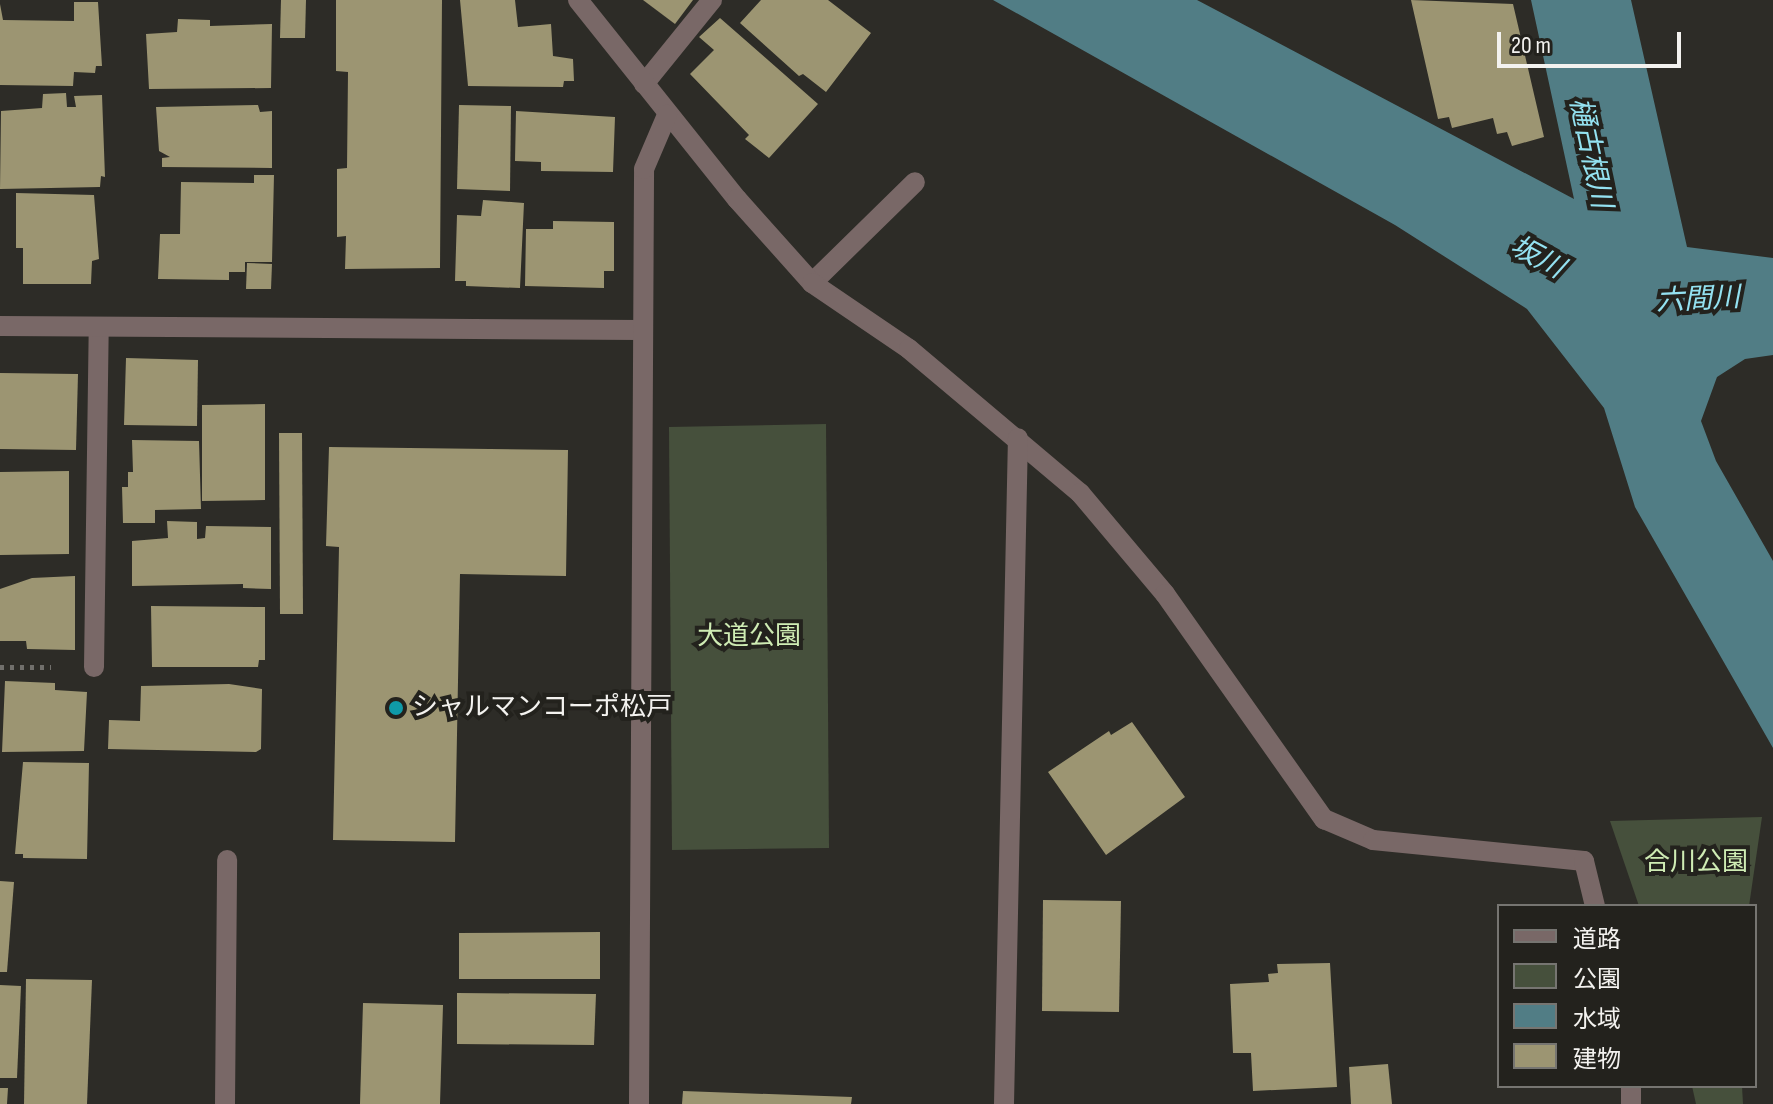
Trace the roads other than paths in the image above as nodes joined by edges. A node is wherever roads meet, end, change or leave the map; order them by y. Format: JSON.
{"nodes":[{"id":1,"x":578,"y":0,"type":"edge"},
{"id":2,"x":712,"y":0,"type":"edge"},
{"id":3,"x":644,"y":84,"type":"junction"},
{"id":4,"x":667,"y":115,"type":"junction"},
{"id":5,"x":915,"y":182,"type":"dead end"},
{"id":6,"x":812,"y":283,"type":"junction"},
{"id":7,"x":0,"y":326,"type":"edge"},
{"id":8,"x":99,"y":327,"type":"junction"},
{"id":9,"x":641,"y":330,"type":"junction"},
{"id":10,"x":1018,"y":438,"type":"junction"},
{"id":11,"x":94,"y":667,"type":"road end"},
{"id":12,"x":227,"y":860,"type":"dead end"},
{"id":13,"x":1595,"y":904,"type":"edge"},
{"id":14,"x":225,"y":1104,"type":"edge"},
{"id":15,"x":639,"y":1104,"type":"edge"},
{"id":16,"x":1004,"y":1104,"type":"edge"}],
"edges":[{"from":1,"to":3,"type":"street"},
{"from":2,"to":3,"type":"street"},
{"from":3,"to":4,"type":"street"},
{"from":4,"to":6,"type":"street"},
{"from":4,"to":9,"type":"street"},
{"from":5,"to":6,"type":"street"},
{"from":6,"to":10,"type":"street"},
{"from":7,"to":8,"type":"street"},
{"from":8,"to":9,"type":"street"},
{"from":8,"to":11,"type":"street"},
{"from":9,"to":15,"type":"street"},
{"from":10,"to":13,"type":"street"},
{"from":10,"to":16,"type":"street"},
{"from":12,"to":14,"type":"street"}]}
